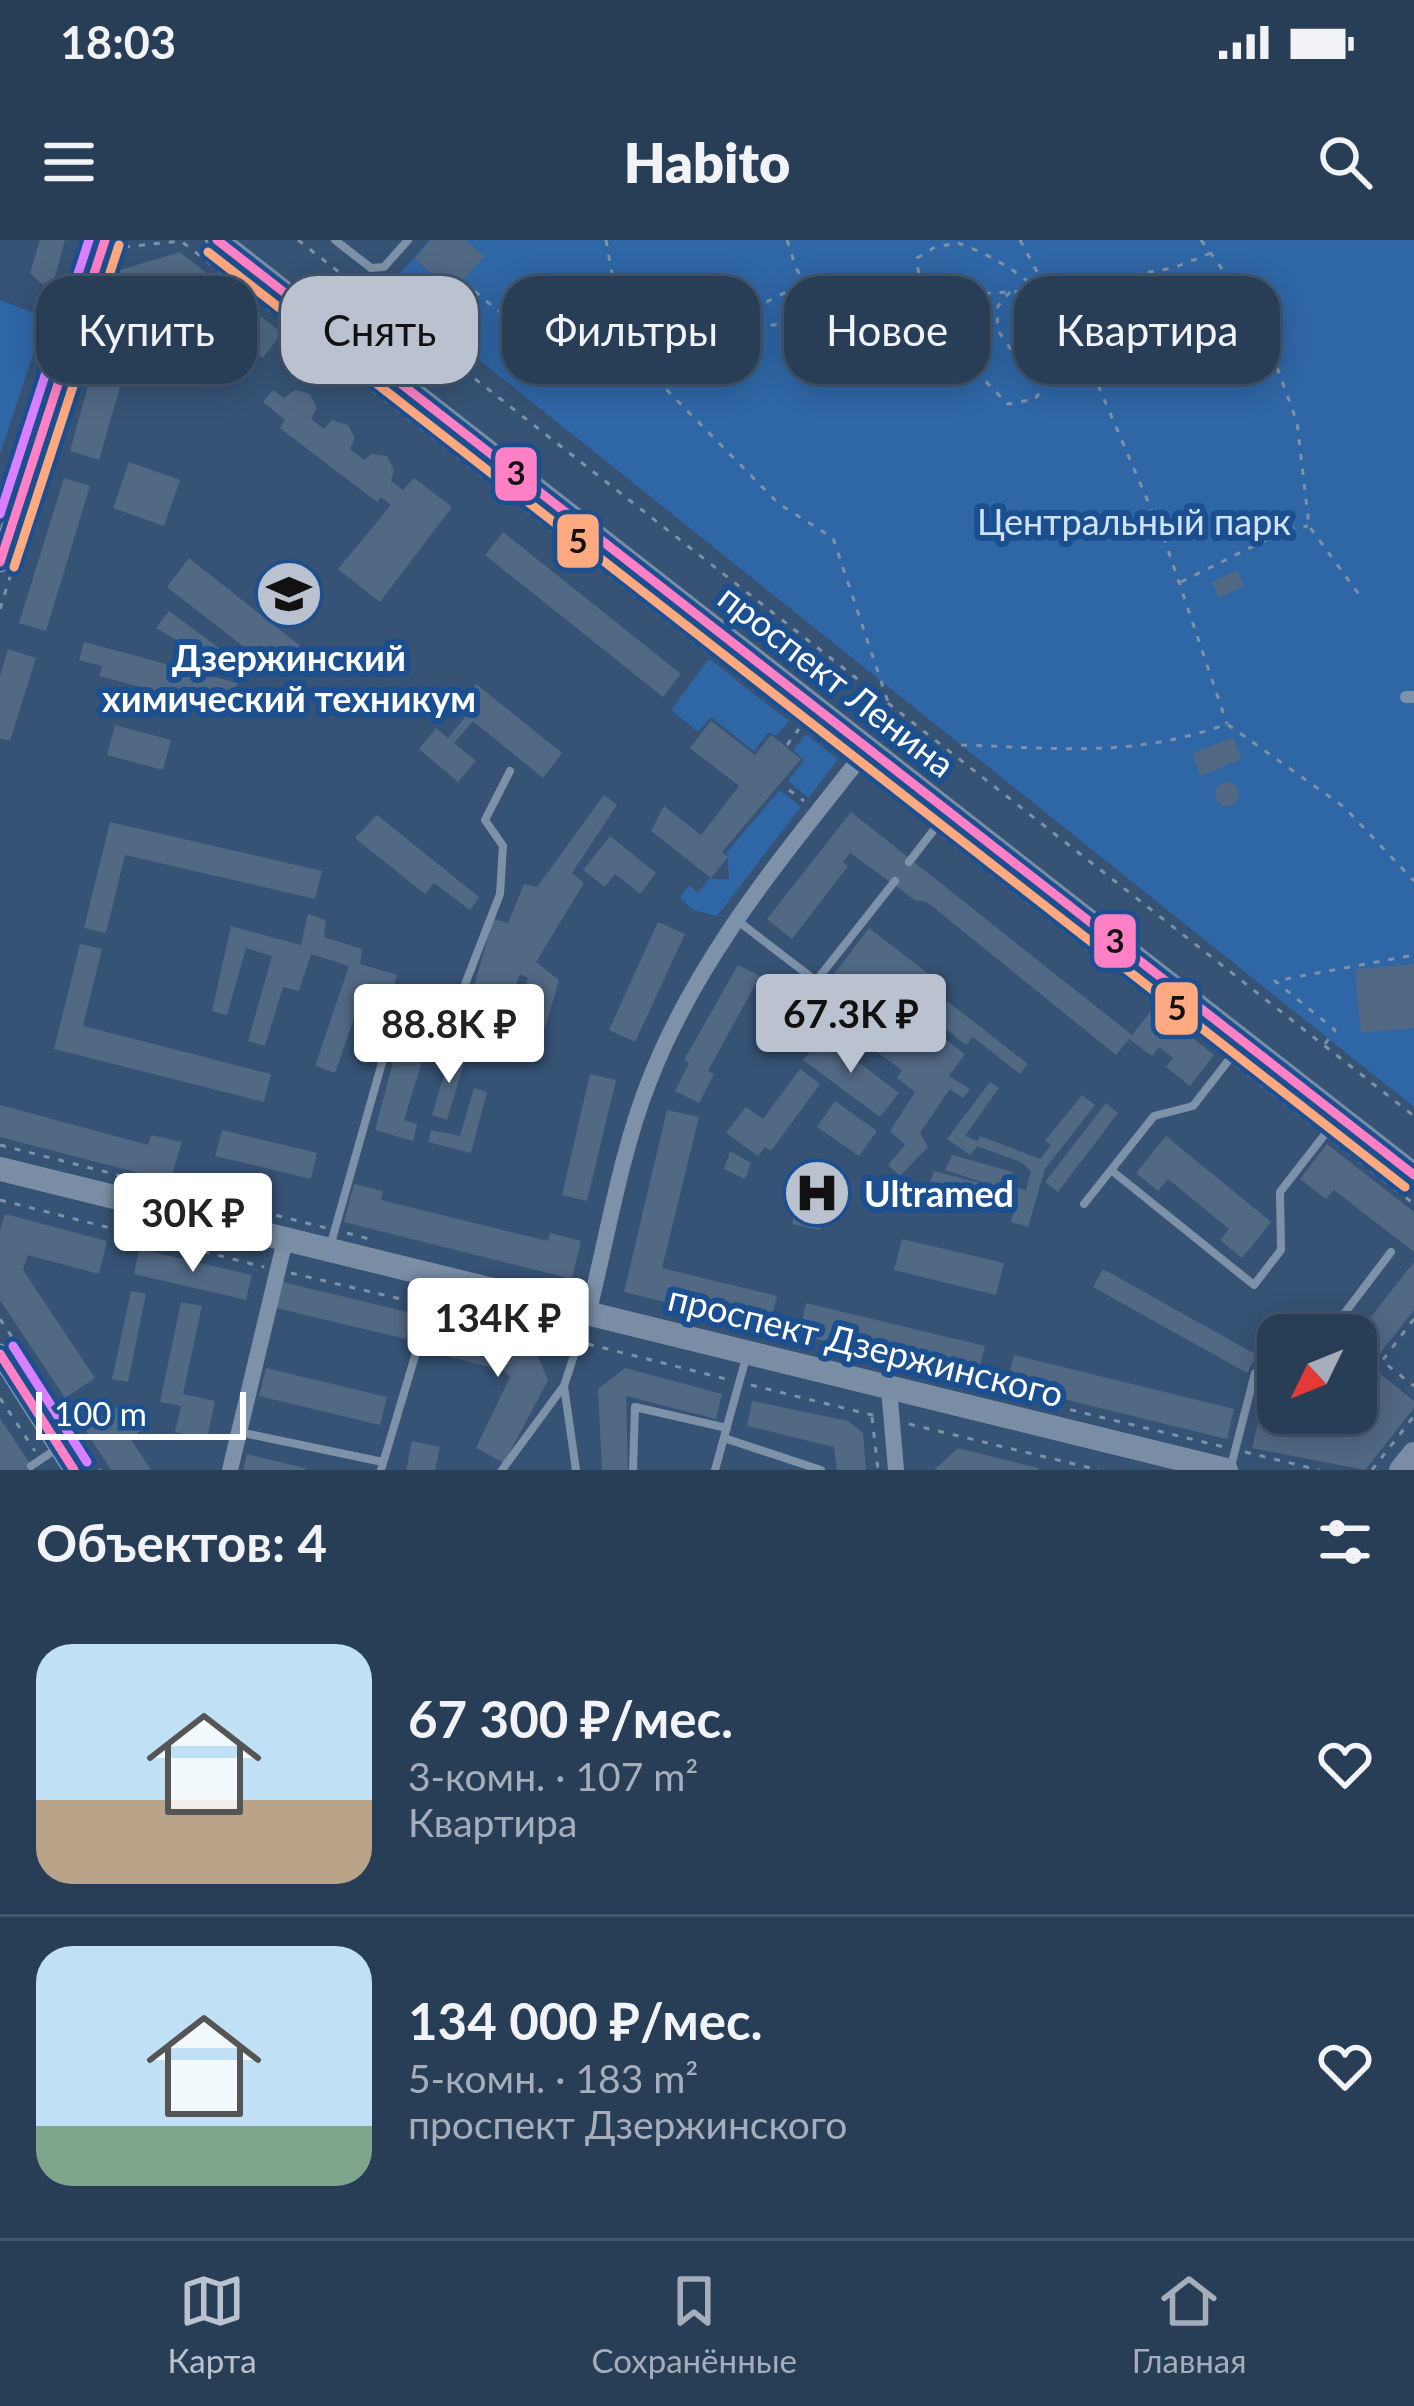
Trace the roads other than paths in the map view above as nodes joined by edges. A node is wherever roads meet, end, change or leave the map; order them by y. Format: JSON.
{"nodes":[{"id":1,"x":105,"y":240,"type":"edge"},
{"id":2,"x":217,"y":240,"type":"edge"},
{"id":3,"x":335,"y":240,"type":"edge"},
{"id":4,"x":408,"y":240,"type":"edge"},
{"id":5,"x":0,"y":562,"type":"edge"},
{"id":6,"x":861,"y":758,"type":"junction"},
{"id":7,"x":511,"y":771,"type":"dead end"},
{"id":8,"x":942,"y":821,"type":"junction"},
{"id":9,"x":909,"y":862,"type":"dead end"},
{"id":10,"x":895,"y":881,"type":"dead end"},
{"id":11,"x":735,"y":918,"type":"junction"},
{"id":12,"x":1243,"y":1042,"type":"junction"},
{"id":13,"x":1339,"y":1116,"type":"junction"},
{"id":14,"x":0,"y":1169,"type":"edge"},
{"id":15,"x":1111,"y":1170,"type":"junction"},
{"id":16,"x":1414,"y":1175,"type":"edge"},
{"id":17,"x":1084,"y":1204,"type":"dead end"},
{"id":18,"x":285,"y":1240,"type":"junction"},
{"id":19,"x":332,"y":1240,"type":"junction"},
{"id":20,"x":1391,"y":1252,"type":"dead end"},
{"id":21,"x":438,"y":1277,"type":"junction"},
{"id":22,"x":588,"y":1314,"type":"junction"},
{"id":23,"x":1344,"y":1314,"type":"edge"},
{"id":24,"x":748,"y":1353,"type":"junction"},
{"id":25,"x":0,"y":1354,"type":"edge"},
{"id":26,"x":1257,"y":1373,"type":"edge"},
{"id":27,"x":564,"y":1386,"type":"junction"},
{"id":28,"x":889,"y":1388,"type":"junction"},
{"id":29,"x":239,"y":1432,"type":"junction"},
{"id":30,"x":725,"y":1433,"type":"junction"},
{"id":31,"x":1414,"y":1454,"type":"edge"},
{"id":32,"x":1230,"y":1463,"type":"edge"},
{"id":33,"x":382,"y":1466,"type":"edge"},
{"id":34,"x":74,"y":1470,"type":"edge"},
{"id":35,"x":230,"y":1470,"type":"edge"},
{"id":36,"x":502,"y":1470,"type":"edge"},
{"id":37,"x":576,"y":1470,"type":"edge"},
{"id":38,"x":633,"y":1470,"type":"edge"},
{"id":39,"x":715,"y":1470,"type":"edge"},
{"id":40,"x":821,"y":1470,"type":"edge"},
{"id":41,"x":896,"y":1470,"type":"edge"},
{"id":42,"x":1401,"y":1470,"type":"edge"}],
"edges":[{"from":1,"to":5,"type":"street"},
{"from":2,"to":6,"type":"main road","name":"проспект Ленина"},
{"from":3,"to":4,"type":"lane"},
{"from":6,"to":8,"type":"main road","name":"проспект Ленина"},
{"from":6,"to":11,"type":"street"},
{"from":7,"to":19,"type":"lane"},
{"from":8,"to":9,"type":"lane"},
{"from":8,"to":12,"type":"main road","name":"проспект Ленина"},
{"from":10,"to":11,"type":"lane"},
{"from":11,"to":22,"type":"street"},
{"from":12,"to":13,"type":"main road","name":"проспект Ленина"},
{"from":12,"to":15,"type":"lane"},
{"from":13,"to":15,"type":"lane"},
{"from":13,"to":16,"type":"main road","name":"проспект Ленина"},
{"from":14,"to":18,"type":"main road","name":"проспект Дзержинского"},
{"from":15,"to":17,"type":"lane"},
{"from":18,"to":19,"type":"main road","name":"проспект Дзержинского"},
{"from":18,"to":29,"type":"street"},
{"from":19,"to":21,"type":"main road","name":"проспект Дзержинского"},
{"from":20,"to":23,"type":"lane"},
{"from":21,"to":22,"type":"main road","name":"проспект Дзержинского"},
{"from":21,"to":33,"type":"lane"},
{"from":22,"to":24,"type":"main road","name":"проспект Дзержинского"},
{"from":22,"to":27,"type":"lane"},
{"from":24,"to":28,"type":"main road","name":"проспект Дзержинского"},
{"from":24,"to":30,"type":"lane"},
{"from":25,"to":34,"type":"street"},
{"from":26,"to":32,"type":"lane"},
{"from":27,"to":36,"type":"lane"},
{"from":27,"to":37,"type":"lane"},
{"from":28,"to":32,"type":"main road","name":"проспект Дзержинского"},
{"from":28,"to":41,"type":"street"},
{"from":29,"to":33,"type":"lane"},
{"from":29,"to":35,"type":"street"},
{"from":30,"to":38,"type":"lane"},
{"from":30,"to":39,"type":"lane"},
{"from":30,"to":40,"type":"lane"},
{"from":31,"to":42,"type":"main road"}]}
